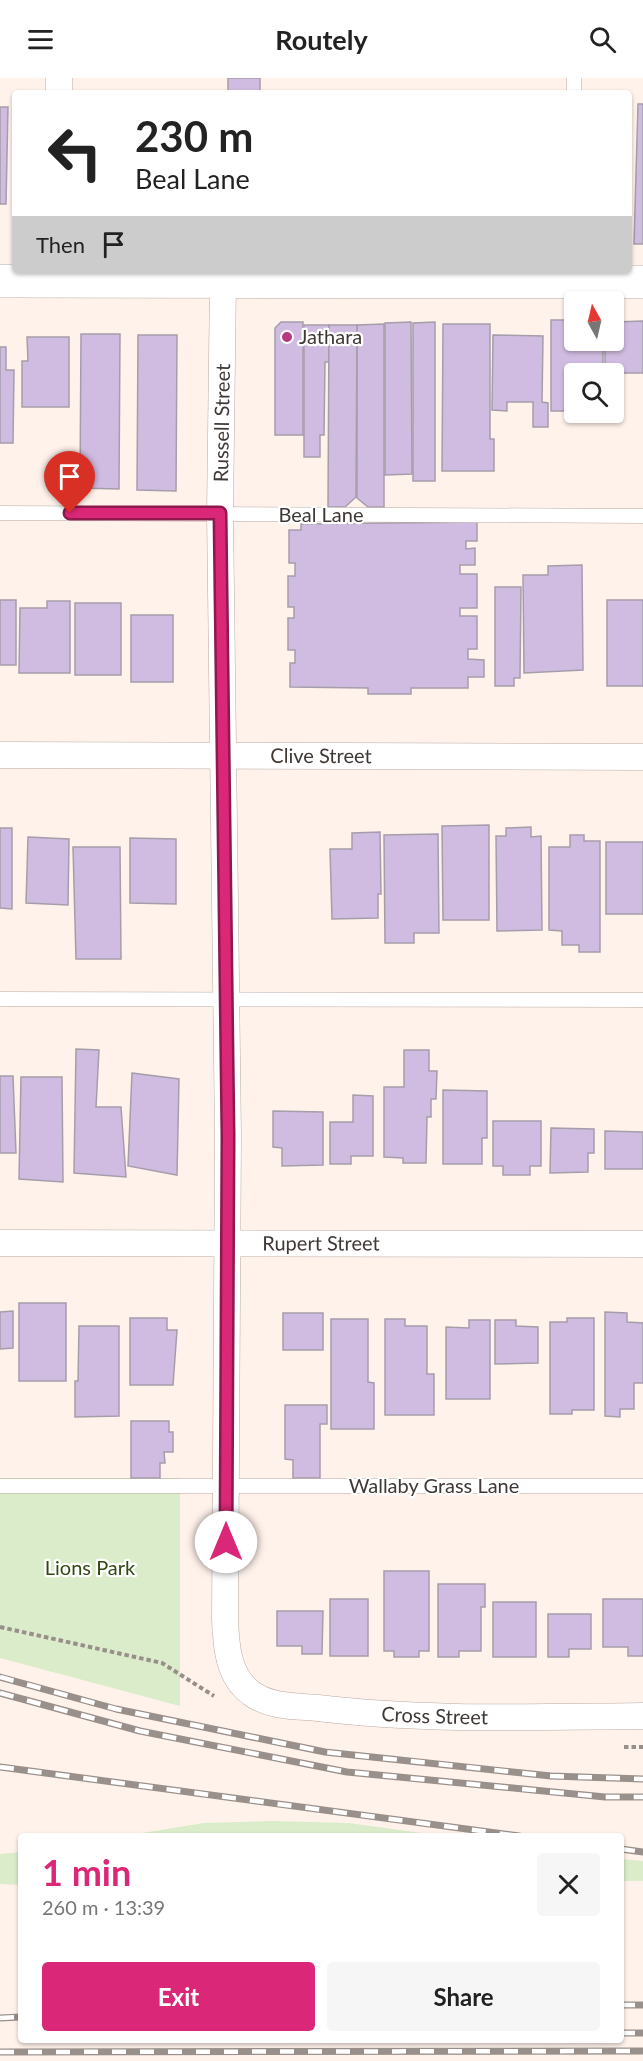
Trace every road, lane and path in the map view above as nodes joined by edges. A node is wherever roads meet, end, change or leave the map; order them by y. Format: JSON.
{"nodes":[{"id":1,"x":59,"y":276,"type":"edge"},
{"id":2,"x":573,"y":276,"type":"edge"},
{"id":3,"x":0,"y":281,"type":"edge"},
{"id":4,"x":223,"y":282,"type":"junction"},
{"id":5,"x":643,"y":282,"type":"edge"},
{"id":6,"x":0,"y":513,"type":"edge"},
{"id":7,"x":220,"y":513,"type":"junction"},
{"id":8,"x":643,"y":516,"type":"edge"},
{"id":9,"x":0,"y":755,"type":"edge"},
{"id":10,"x":224,"y":755,"type":"junction"},
{"id":11,"x":643,"y":757,"type":"edge"},
{"id":12,"x":0,"y":999,"type":"edge"},
{"id":13,"x":226,"y":1000,"type":"junction"},
{"id":14,"x":643,"y":1000,"type":"edge"},
{"id":15,"x":0,"y":1243,"type":"edge"},
{"id":16,"x":228,"y":1243,"type":"junction"},
{"id":17,"x":643,"y":1244,"type":"edge"},
{"id":18,"x":0,"y":1486,"type":"edge"},
{"id":19,"x":226,"y":1486,"type":"junction"},
{"id":20,"x":643,"y":1486,"type":"edge"},
{"id":21,"x":236,"y":1678,"type":"joint"},
{"id":22,"x":643,"y":1716,"type":"edge"}],
"edges":[{"from":1,"to":3,"type":"street"},
{"from":1,"to":4,"type":"street"},
{"from":2,"to":4,"type":"street"},
{"from":2,"to":5,"type":"street"},
{"from":4,"to":7,"type":"street","name":"Russell Street"},
{"from":6,"to":7,"type":"lane","name":"Beal Lane"},
{"from":7,"to":8,"type":"lane","name":"Beal Lane"},
{"from":7,"to":10,"type":"street","name":"Russell Street"},
{"from":9,"to":10,"type":"street","name":"Clive Street"},
{"from":10,"to":11,"type":"street","name":"Clive Street"},
{"from":10,"to":13,"type":"street","name":"Russell Street"},
{"from":12,"to":13,"type":"lane"},
{"from":13,"to":14,"type":"lane"},
{"from":13,"to":16,"type":"street","name":"Russell Street"},
{"from":15,"to":16,"type":"street","name":"Rupert Street"},
{"from":16,"to":17,"type":"street","name":"Rupert Street"},
{"from":16,"to":19,"type":"street","name":"Russell Street"},
{"from":18,"to":19,"type":"lane","name":"Wallaby Grass Lane"},
{"from":19,"to":20,"type":"lane","name":"Wallaby Grass Lane"},
{"from":19,"to":21,"type":"street","name":"Russell Street"},
{"from":21,"to":22,"type":"street","name":"Cross Street"}]}
